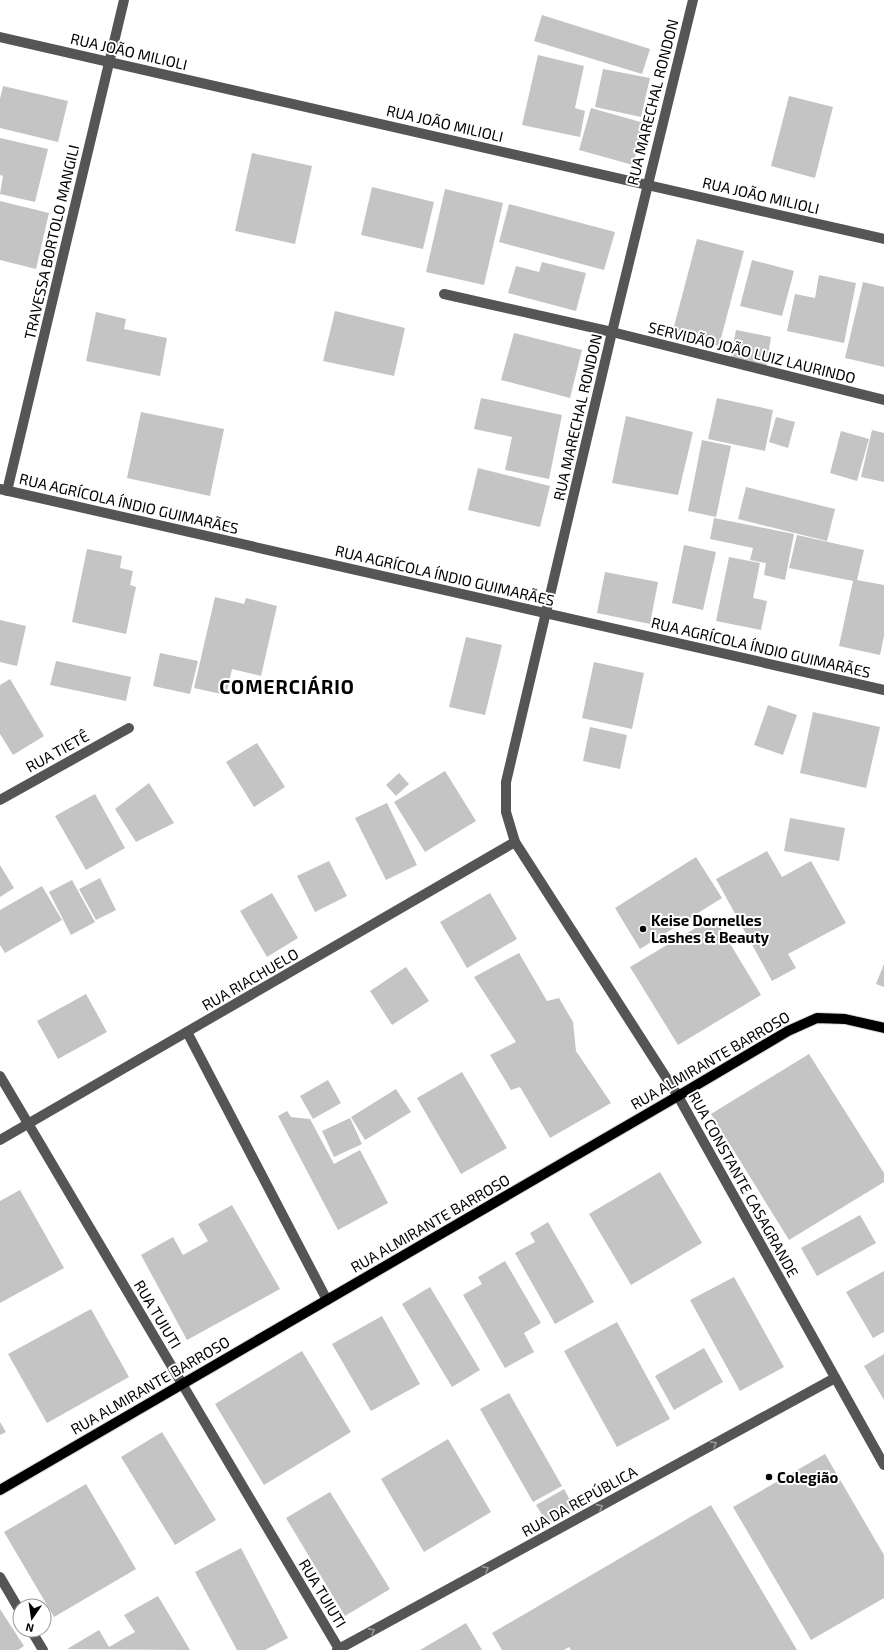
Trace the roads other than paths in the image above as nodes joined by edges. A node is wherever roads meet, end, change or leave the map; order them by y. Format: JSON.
{"nodes":[{"id":1,"x":124,"y":0,"type":"edge"},
{"id":2,"x":693,"y":0,"type":"edge"},
{"id":3,"x":0,"y":37,"type":"edge"},
{"id":4,"x":109,"y":62,"type":"junction"},
{"id":5,"x":648,"y":185,"type":"junction"},
{"id":6,"x":884,"y":239,"type":"edge"},
{"id":7,"x":444,"y":294,"type":"dead end"},
{"id":8,"x":612,"y":332,"type":"junction"},
{"id":9,"x":884,"y":400,"type":"edge"},
{"id":10,"x":4,"y":490,"type":"edge"},
{"id":11,"x":547,"y":614,"type":"junction"},
{"id":12,"x":884,"y":690,"type":"edge"},
{"id":13,"x":129,"y":728,"type":"dead end"},
{"id":14,"x":0,"y":800,"type":"edge"},
{"id":15,"x":516,"y":842,"type":"junction"},
{"id":16,"x":884,"y":1028,"type":"edge"},
{"id":17,"x":187,"y":1032,"type":"junction"},
{"id":18,"x":0,"y":1076,"type":"edge"},
{"id":19,"x":678,"y":1096,"type":"junction"},
{"id":20,"x":28,"y":1124,"type":"junction"},
{"id":21,"x":0,"y":1140,"type":"edge"},
{"id":22,"x":327,"y":1300,"type":"junction"},
{"id":23,"x":835,"y":1378,"type":"junction"},
{"id":24,"x":182,"y":1384,"type":"junction"},
{"id":25,"x":884,"y":1465,"type":"edge"},
{"id":26,"x":0,"y":1490,"type":"edge"},
{"id":27,"x":0,"y":1578,"type":"edge"},
{"id":28,"x":12,"y":1598,"type":"edge"},
{"id":29,"x":36,"y":1638,"type":"edge"},
{"id":30,"x":43,"y":1650,"type":"edge"},
{"id":31,"x":338,"y":1650,"type":"edge"}],
"edges":[{"from":1,"to":4,"type":"street","name":"TRAVESSA BORTOLO MANGILI"},
{"from":2,"to":5,"type":"street","name":"RUA MARECHAL RONDON"},
{"from":3,"to":4,"type":"street","name":"RUA JOÃO MILIOLI"},
{"from":4,"to":5,"type":"street","name":"RUA JOÃO MILIOLI"},
{"from":4,"to":10,"type":"street","name":"TRAVESSA BORTOLO MANGILI"},
{"from":5,"to":6,"type":"street","name":"RUA JOÃO MILIOLI"},
{"from":5,"to":8,"type":"street","name":"RUA MARECHAL RONDON"},
{"from":7,"to":8,"type":"street","name":"SERVIDÃO JOÃO LUIZ LAURINDO"},
{"from":8,"to":9,"type":"street","name":"SERVIDÃO JOÃO LUIZ LAURINDO"},
{"from":8,"to":11,"type":"street","name":"RUA MARECHAL RONDON"},
{"from":10,"to":11,"type":"street","name":"RUA AGRÍCOLA ÍNDIO GUIMARÃES"},
{"from":11,"to":12,"type":"street","name":"RUA AGRÍCOLA ÍNDIO GUIMARÃES"},
{"from":11,"to":15,"type":"street","name":"RUA MARECHAL RONDON"},
{"from":13,"to":14,"type":"street","name":"RUA TIETÊ"},
{"from":15,"to":17,"type":"street","name":"RUA RIACHUELO"},
{"from":15,"to":19,"type":"street","name":"RUA CONSTANTE CASAGRANDE"},
{"from":16,"to":19,"type":"main road","name":"RUA ALMIRANTE BARROSO"},
{"from":17,"to":20,"type":"street","name":"RUA RIACHUELO"},
{"from":17,"to":22,"type":"street"},
{"from":18,"to":20,"type":"street","name":"RUA TUIUTI"},
{"from":19,"to":22,"type":"main road","name":"RUA ALMIRANTE BARROSO"},
{"from":19,"to":23,"type":"street","name":"RUA CONSTANTE CASAGRANDE"},
{"from":20,"to":21,"type":"street","name":"RUA RIACHUELO"},
{"from":20,"to":24,"type":"street","name":"RUA TUIUTI"},
{"from":22,"to":24,"type":"main road","name":"RUA ALMIRANTE BARROSO"},
{"from":23,"to":25,"type":"street","name":"RUA CONSTANTE CASAGRANDE"},
{"from":31,"to":23,"type":"street","name":"RUA DA REPÚBLICA","one_way":true},
{"from":24,"to":26,"type":"main road","name":"RUA ALMIRANTE BARROSO"},
{"from":24,"to":31,"type":"street","name":"RUA TUIUTI"},
{"from":27,"to":28,"type":"street"},
{"from":29,"to":30,"type":"street"}]}
